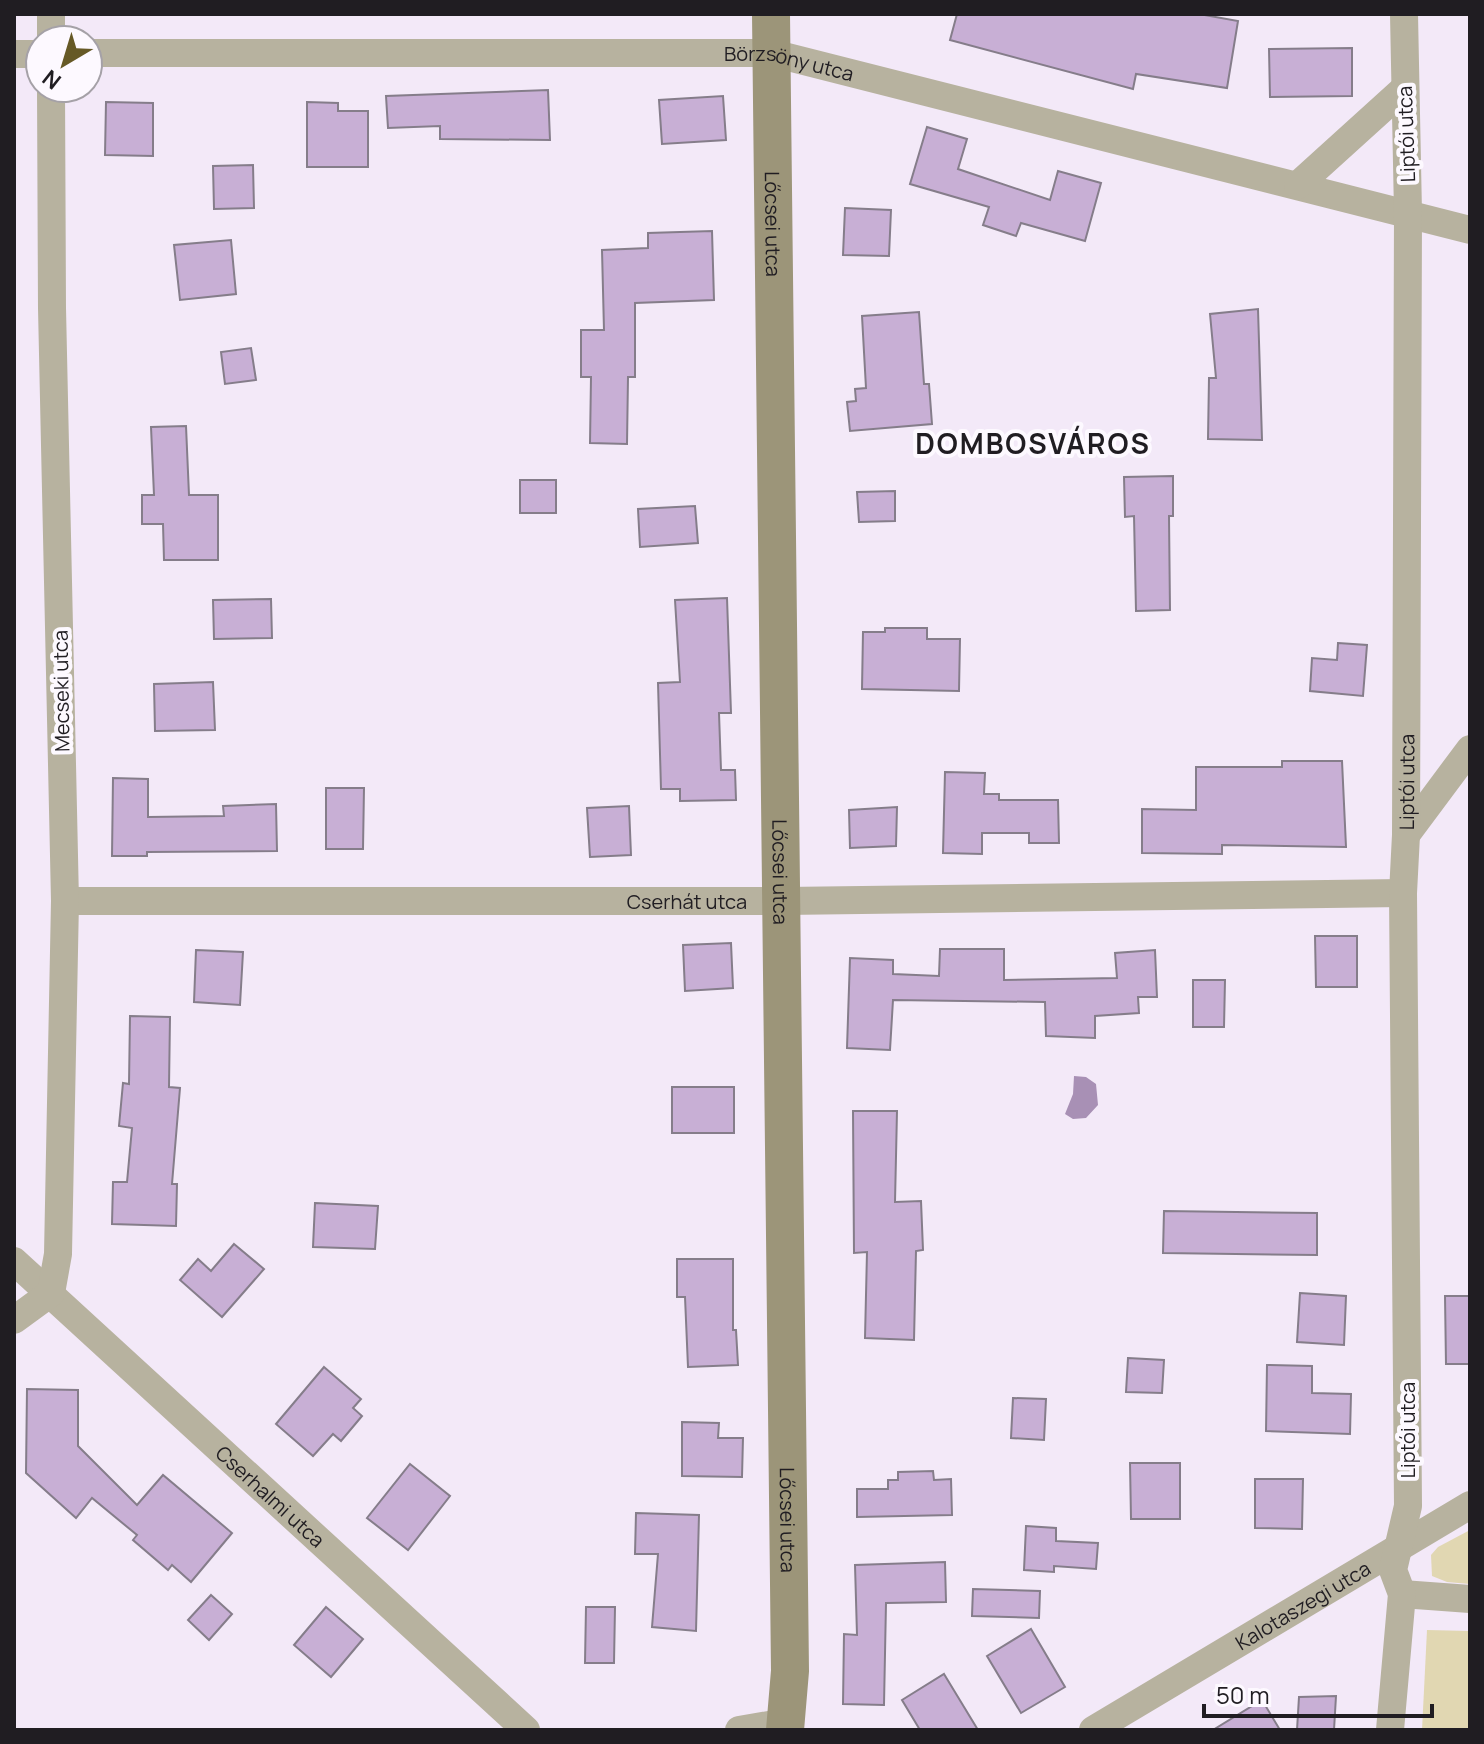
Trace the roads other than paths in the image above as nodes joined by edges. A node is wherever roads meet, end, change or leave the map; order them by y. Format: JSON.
{"nodes":[{"id":1,"x":771,"y":14,"type":"edge"},
{"id":2,"x":1404,"y":14,"type":"edge"},
{"id":3,"x":104,"y":53,"type":"edge"},
{"id":4,"x":772,"y":53,"type":"junction"},
{"id":5,"x":1404,"y":89,"type":"junction"},
{"id":6,"x":51,"y":104,"type":"edge"},
{"id":7,"x":1298,"y":185,"type":"junction"},
{"id":8,"x":1408,"y":213,"type":"junction"},
{"id":9,"x":1470,"y":230,"type":"edge"},
{"id":10,"x":1470,"y":749,"type":"edge"},
{"id":11,"x":1406,"y":835,"type":"junction"},
{"id":12,"x":1403,"y":893,"type":"junction"},
{"id":13,"x":65,"y":901,"type":"junction"},
{"id":14,"x":784,"y":901,"type":"junction"},
{"id":15,"x":14,"y":1261,"type":"edge"},
{"id":16,"x":51,"y":1293,"type":"junction"},
{"id":17,"x":14,"y":1320,"type":"edge"},
{"id":18,"x":1470,"y":1505,"type":"edge"},
{"id":19,"x":1396,"y":1548,"type":"junction"},
{"id":20,"x":1402,"y":1594,"type":"junction"},
{"id":21,"x":1470,"y":1599,"type":"edge"},
{"id":22,"x":786,"y":1726,"type":"edge"},
{"id":23,"x":526,"y":1730,"type":"edge"},
{"id":24,"x":739,"y":1730,"type":"edge"},
{"id":25,"x":1093,"y":1730,"type":"edge"},
{"id":26,"x":1390,"y":1730,"type":"edge"}],
"edges":[{"from":1,"to":4,"type":"street","name":"Lőcsei utca"},
{"from":2,"to":5,"type":"street","name":"Liptói utca"},
{"from":3,"to":4,"type":"street","name":"Börzsöny utca"},
{"from":4,"to":7,"type":"street","name":"Börzsöny utca"},
{"from":4,"to":14,"type":"street","name":"Lőcsei utca"},
{"from":5,"to":7,"type":"street"},
{"from":5,"to":8,"type":"street","name":"Liptói utca"},
{"from":6,"to":13,"type":"street","name":"Mecseki utca"},
{"from":7,"to":8,"type":"street","name":"Börzsöny utca"},
{"from":8,"to":9,"type":"street","name":"Börzsöny utca"},
{"from":8,"to":11,"type":"street","name":"Liptói utca"},
{"from":10,"to":11,"type":"street"},
{"from":11,"to":12,"type":"street","name":"Liptói utca"},
{"from":12,"to":14,"type":"street","name":"Cserhát utca"},
{"from":12,"to":19,"type":"street","name":"Liptói utca"},
{"from":13,"to":14,"type":"street","name":"Cserhát utca"},
{"from":13,"to":16,"type":"street","name":"Mecseki utca"},
{"from":14,"to":22,"type":"street","name":"Lőcsei utca"},
{"from":15,"to":16,"type":"street","name":"Cserhalmi utca"},
{"from":16,"to":17,"type":"street"},
{"from":16,"to":23,"type":"street","name":"Cserhalmi utca"},
{"from":18,"to":19,"type":"street","name":"Kalotaszegi utca"},
{"from":19,"to":20,"type":"street"},
{"from":19,"to":25,"type":"street","name":"Kalotaszegi utca"},
{"from":20,"to":21,"type":"street"},
{"from":20,"to":26,"type":"street"},
{"from":22,"to":24,"type":"street"}]}
